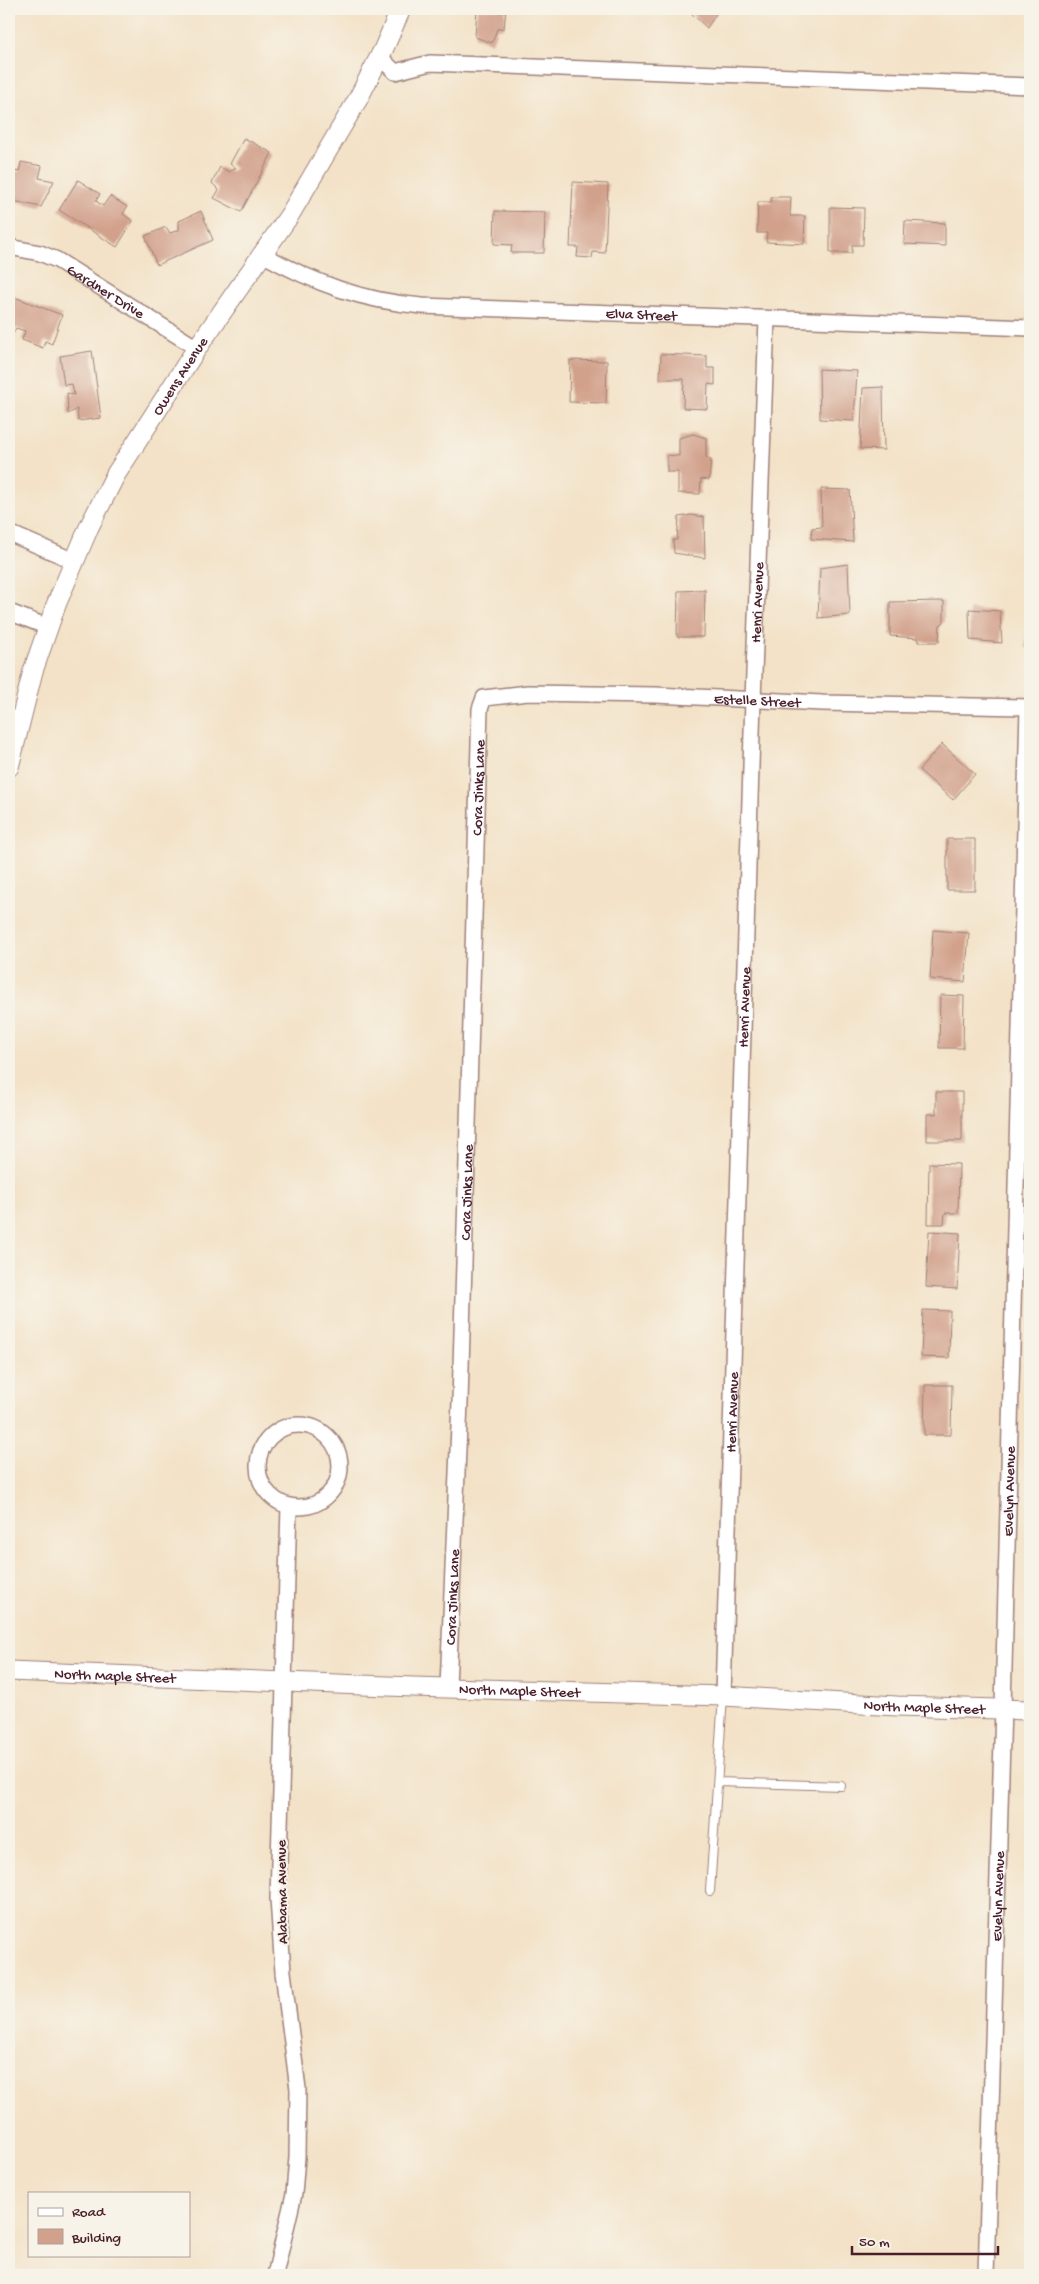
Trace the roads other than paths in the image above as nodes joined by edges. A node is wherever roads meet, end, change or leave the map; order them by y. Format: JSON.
{"nodes":[{"id":1,"x":401,"y":9,"type":"edge"},
{"id":2,"x":380,"y":56,"type":"junction"},
{"id":3,"x":1030,"y":86,"type":"edge"},
{"id":4,"x":9,"y":246,"type":"edge"},
{"id":5,"x":262,"y":254,"type":"junction"},
{"id":6,"x":767,"y":319,"type":"junction"},
{"id":7,"x":1030,"y":328,"type":"edge"},
{"id":8,"x":197,"y":348,"type":"junction"},
{"id":9,"x":9,"y":533,"type":"edge"},
{"id":10,"x":74,"y":561,"type":"junction"},
{"id":11,"x":9,"y":612,"type":"edge"},
{"id":12,"x":48,"y":627,"type":"junction"},
{"id":13,"x":484,"y":698,"type":"joint"},
{"id":14,"x":753,"y":700,"type":"junction"},
{"id":15,"x":1029,"y":707,"type":"edge"},
{"id":16,"x":9,"y":767,"type":"edge"},
{"id":17,"x":288,"y":1506,"type":"junction"},
{"id":18,"x":9,"y":1671,"type":"edge"},
{"id":19,"x":284,"y":1681,"type":"junction"},
{"id":20,"x":448,"y":1687,"type":"junction"},
{"id":21,"x":723,"y":1696,"type":"junction"},
{"id":22,"x":1003,"y":1708,"type":"junction"},
{"id":23,"x":1030,"y":1710,"type":"edge"},
{"id":24,"x":719,"y":1782,"type":"junction"},
{"id":25,"x":841,"y":1786,"type":"dead end"},
{"id":26,"x":710,"y":1891,"type":"dead end"},
{"id":27,"x":276,"y":2275,"type":"edge"},
{"id":28,"x":986,"y":2275,"type":"edge"}],
"edges":[{"from":1,"to":2,"type":"street","name":"Owens Avenue"},
{"from":2,"to":3,"type":"street"},
{"from":2,"to":5,"type":"street","name":"Owens Avenue"},
{"from":4,"to":8,"type":"street","name":"Gardner Drive"},
{"from":5,"to":6,"type":"street","name":"Elva Street"},
{"from":5,"to":8,"type":"street","name":"Owens Avenue"},
{"from":6,"to":7,"type":"street","name":"Elva Street"},
{"from":6,"to":14,"type":"street","name":"Henri Avenue"},
{"from":8,"to":10,"type":"street","name":"Owens Avenue"},
{"from":9,"to":10,"type":"street"},
{"from":10,"to":12,"type":"street","name":"Owens Avenue"},
{"from":11,"to":12,"type":"street"},
{"from":12,"to":16,"type":"street","name":"Owens Avenue"},
{"from":13,"to":14,"type":"street","name":"Estelle Street"},
{"from":13,"to":20,"type":"street","name":"Cora Jinks Lane"},
{"from":14,"to":15,"type":"street","name":"Estelle Street"},
{"from":14,"to":21,"type":"street","name":"Henri Avenue"},
{"from":15,"to":22,"type":"street","name":"Evelyn Avenue"},
{"from":17,"to":17,"type":"street"},
{"from":17,"to":19,"type":"street","name":"Alabama Avenue"},
{"from":18,"to":19,"type":"street","name":"North Maple Street"},
{"from":19,"to":20,"type":"street","name":"North Maple Street"},
{"from":19,"to":27,"type":"street","name":"Alabama Avenue"},
{"from":20,"to":21,"type":"street","name":"North Maple Street"},
{"from":21,"to":22,"type":"street","name":"North Maple Street"},
{"from":21,"to":24,"type":"lane"},
{"from":22,"to":23,"type":"street","name":"North Maple Street"},
{"from":22,"to":28,"type":"street","name":"Evelyn Avenue"},
{"from":24,"to":25,"type":"lane"},
{"from":24,"to":26,"type":"lane"}]}
